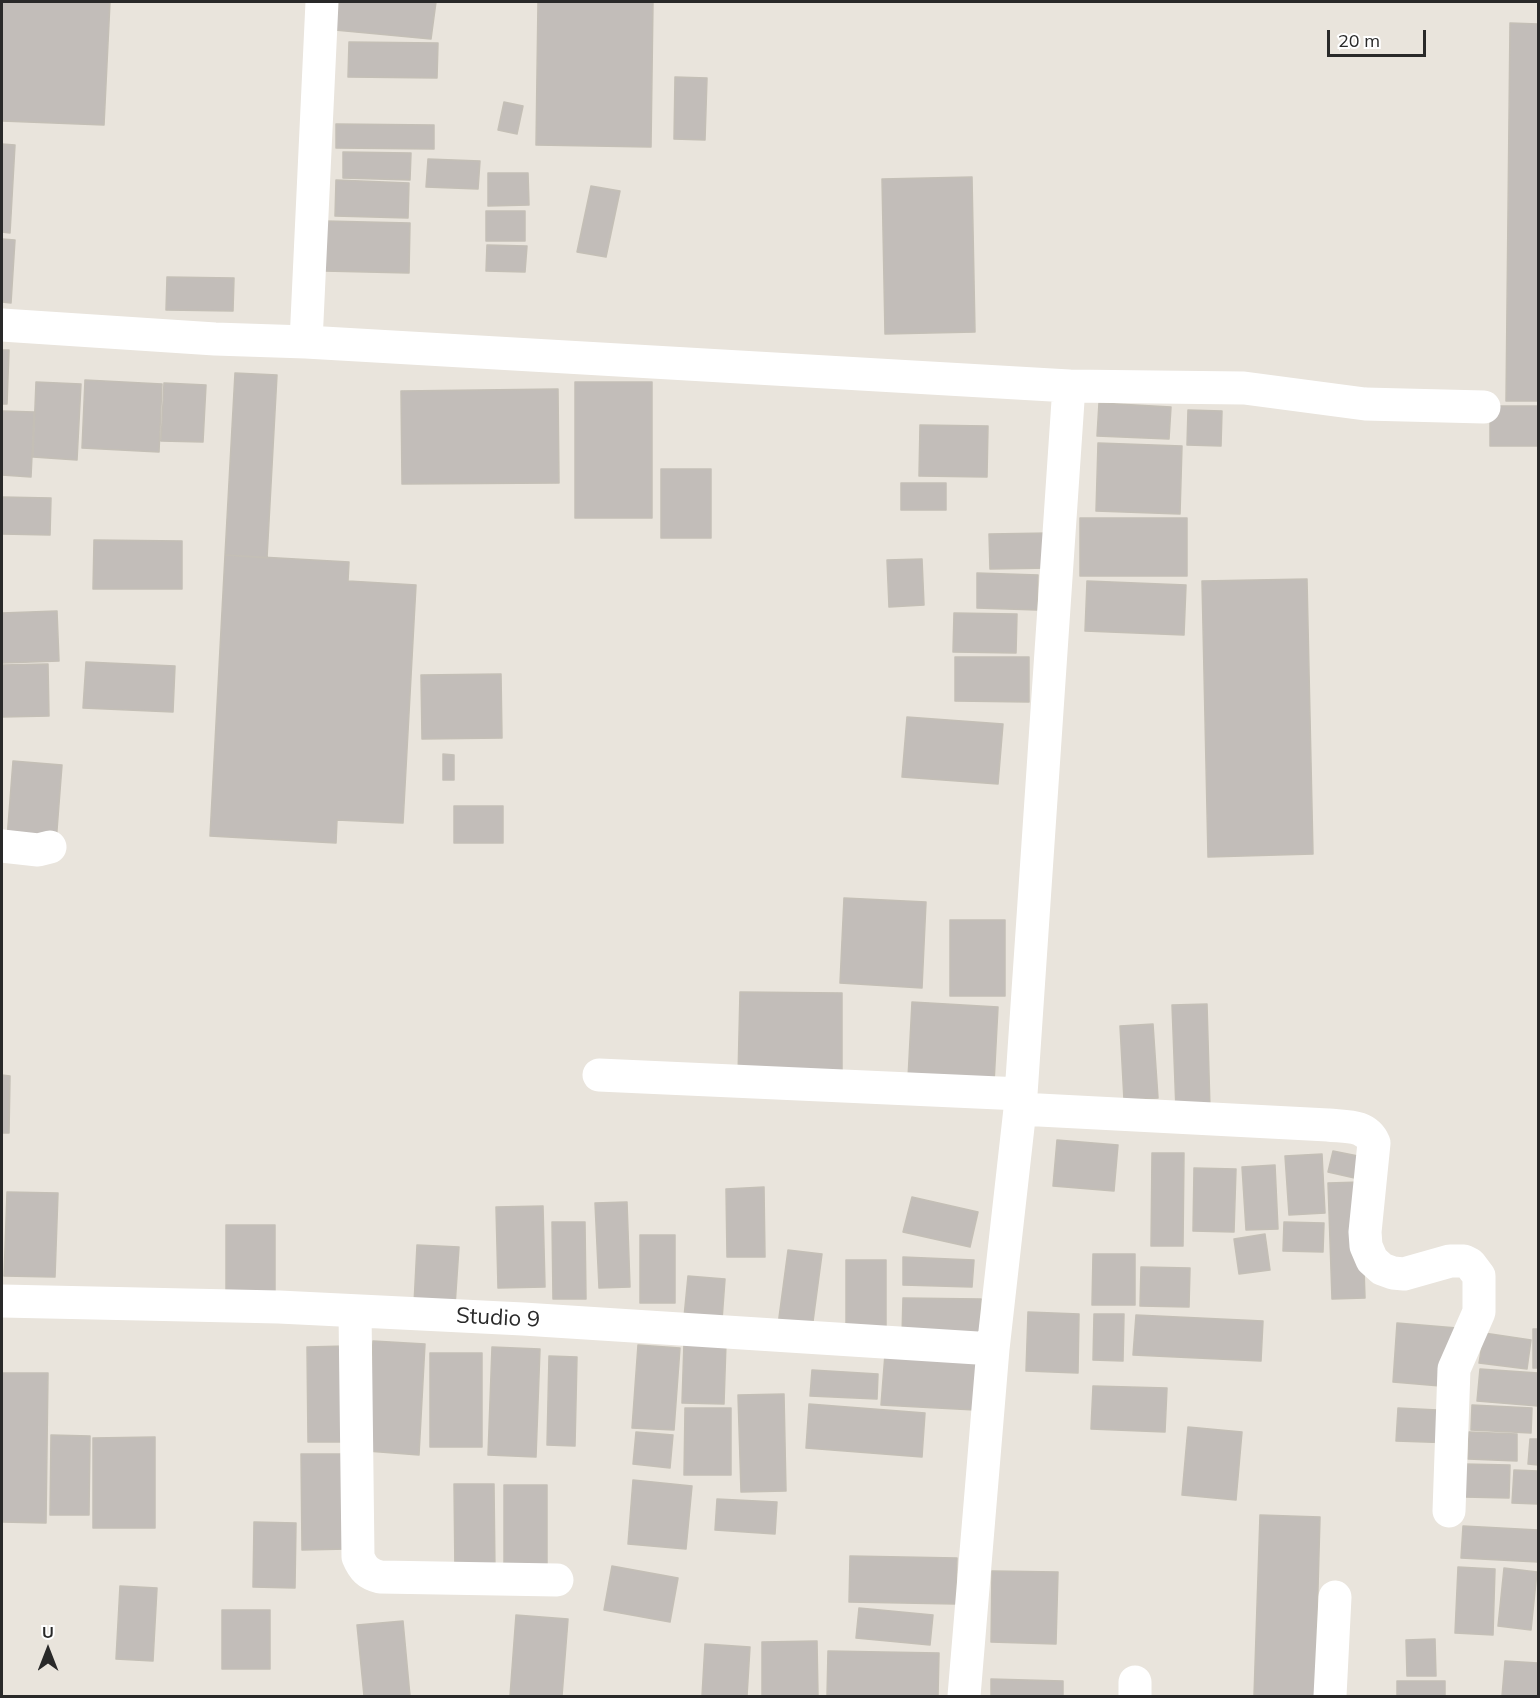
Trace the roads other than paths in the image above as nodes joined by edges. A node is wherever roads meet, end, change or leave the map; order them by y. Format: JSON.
{"nodes":[{"id":1,"x":322,"y":2,"type":"edge"},
{"id":2,"x":2,"y":325,"type":"edge"},
{"id":3,"x":306,"y":342,"type":"junction"},
{"id":4,"x":1069,"y":386,"type":"junction"},
{"id":5,"x":1484,"y":407,"type":"dead end"},
{"id":6,"x":2,"y":846,"type":"edge"},
{"id":7,"x":50,"y":847,"type":"dead end"},
{"id":8,"x":598,"y":1075,"type":"dead end"},
{"id":9,"x":1021,"y":1102,"type":"junction"},
{"id":10,"x":2,"y":1301,"type":"edge"},
{"id":11,"x":355,"y":1311,"type":"junction"},
{"id":12,"x":993,"y":1349,"type":"junction"},
{"id":13,"x":1449,"y":1511,"type":"dead end"},
{"id":14,"x":557,"y":1580,"type":"dead end"},
{"id":15,"x":1335,"y":1597,"type":"dead end"},
{"id":16,"x":964,"y":1696,"type":"edge"},
{"id":17,"x":1330,"y":1696,"type":"edge"}],
"edges":[{"from":1,"to":3,"type":"street"},
{"from":2,"to":3,"type":"street"},
{"from":3,"to":4,"type":"street"},
{"from":4,"to":5,"type":"street"},
{"from":4,"to":9,"type":"street"},
{"from":6,"to":7,"type":"street"},
{"from":8,"to":9,"type":"street"},
{"from":9,"to":12,"type":"street"},
{"from":9,"to":13,"type":"street"},
{"from":10,"to":11,"type":"street","name":"Studio 9"},
{"from":11,"to":12,"type":"street","name":"Studio 9"},
{"from":11,"to":14,"type":"street"},
{"from":12,"to":16,"type":"street"},
{"from":15,"to":17,"type":"street"}]}
